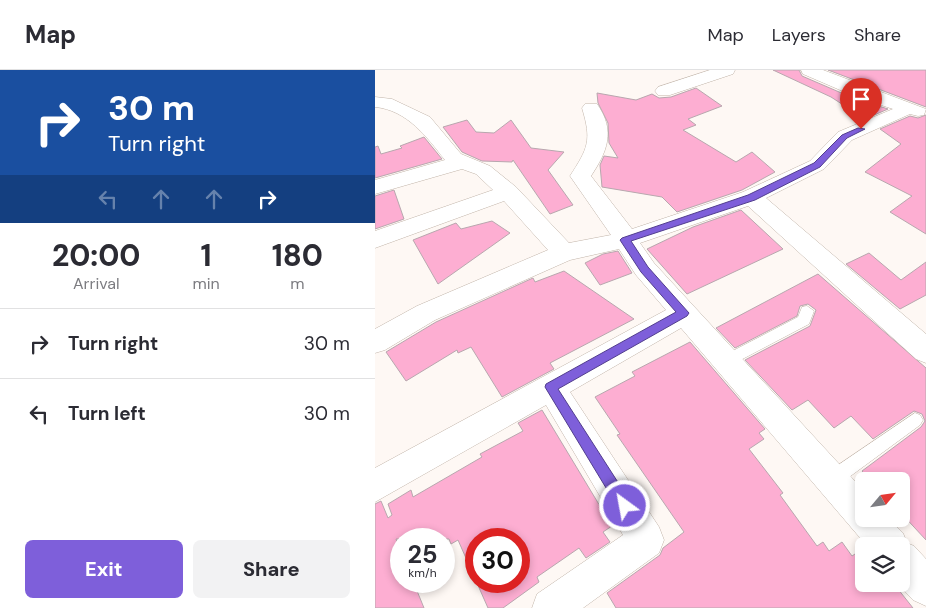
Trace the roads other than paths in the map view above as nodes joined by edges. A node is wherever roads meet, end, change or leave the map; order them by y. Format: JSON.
{"nodes":[{"id":1,"x":727,"y":70,"type":"edge"},
{"id":2,"x":809,"y":70,"type":"edge"},
{"id":3,"x":664,"y":91,"type":"dead end"},
{"id":4,"x":375,"y":102,"type":"edge"},
{"id":5,"x":591,"y":108,"type":"dead end"},
{"id":6,"x":918,"y":111,"type":"edge"},
{"id":7,"x":462,"y":162,"type":"junction"},
{"id":8,"x":375,"y":187,"type":"edge"},
{"id":9,"x":508,"y":192,"type":"junction"},
{"id":10,"x":751,"y":198,"type":"junction"},
{"id":11,"x":375,"y":240,"type":"edge"},
{"id":12,"x":625,"y":240,"type":"junction"},
{"id":13,"x":563,"y":253,"type":"junction"},
{"id":14,"x":807,"y":311,"type":"dead end"},
{"id":15,"x":684,"y":313,"type":"junction"},
{"id":16,"x":375,"y":342,"type":"edge"},
{"id":17,"x":926,"y":351,"type":"edge"},
{"id":18,"x":726,"y":361,"type":"junction"},
{"id":19,"x":551,"y":387,"type":"junction"},
{"id":20,"x":915,"y":420,"type":"dead end"},
{"id":21,"x":831,"y":480,"type":"junction"},
{"id":22,"x":375,"y":486,"type":"edge"},
{"id":23,"x":855,"y":507,"type":"edge"},
{"id":24,"x":551,"y":608,"type":"edge"}],
"edges":[{"from":1,"to":3,"type":"street"},
{"from":2,"to":6,"type":"street"},
{"from":4,"to":7,"type":"street"},
{"from":5,"to":12,"type":"street"},
{"from":6,"to":10,"type":"street"},
{"from":7,"to":8,"type":"street"},
{"from":7,"to":9,"type":"street"},
{"from":9,"to":11,"type":"street"},
{"from":9,"to":13,"type":"street"},
{"from":10,"to":12,"type":"street"},
{"from":10,"to":17,"type":"street"},
{"from":12,"to":13,"type":"street"},
{"from":12,"to":15,"type":"street"},
{"from":13,"to":16,"type":"street"},
{"from":14,"to":18,"type":"lane"},
{"from":15,"to":18,"type":"street"},
{"from":15,"to":19,"type":"street"},
{"from":18,"to":21,"type":"street"},
{"from":19,"to":22,"type":"street"},
{"from":19,"to":24,"type":"street"},
{"from":20,"to":21,"type":"lane"},
{"from":21,"to":23,"type":"street"}]}
